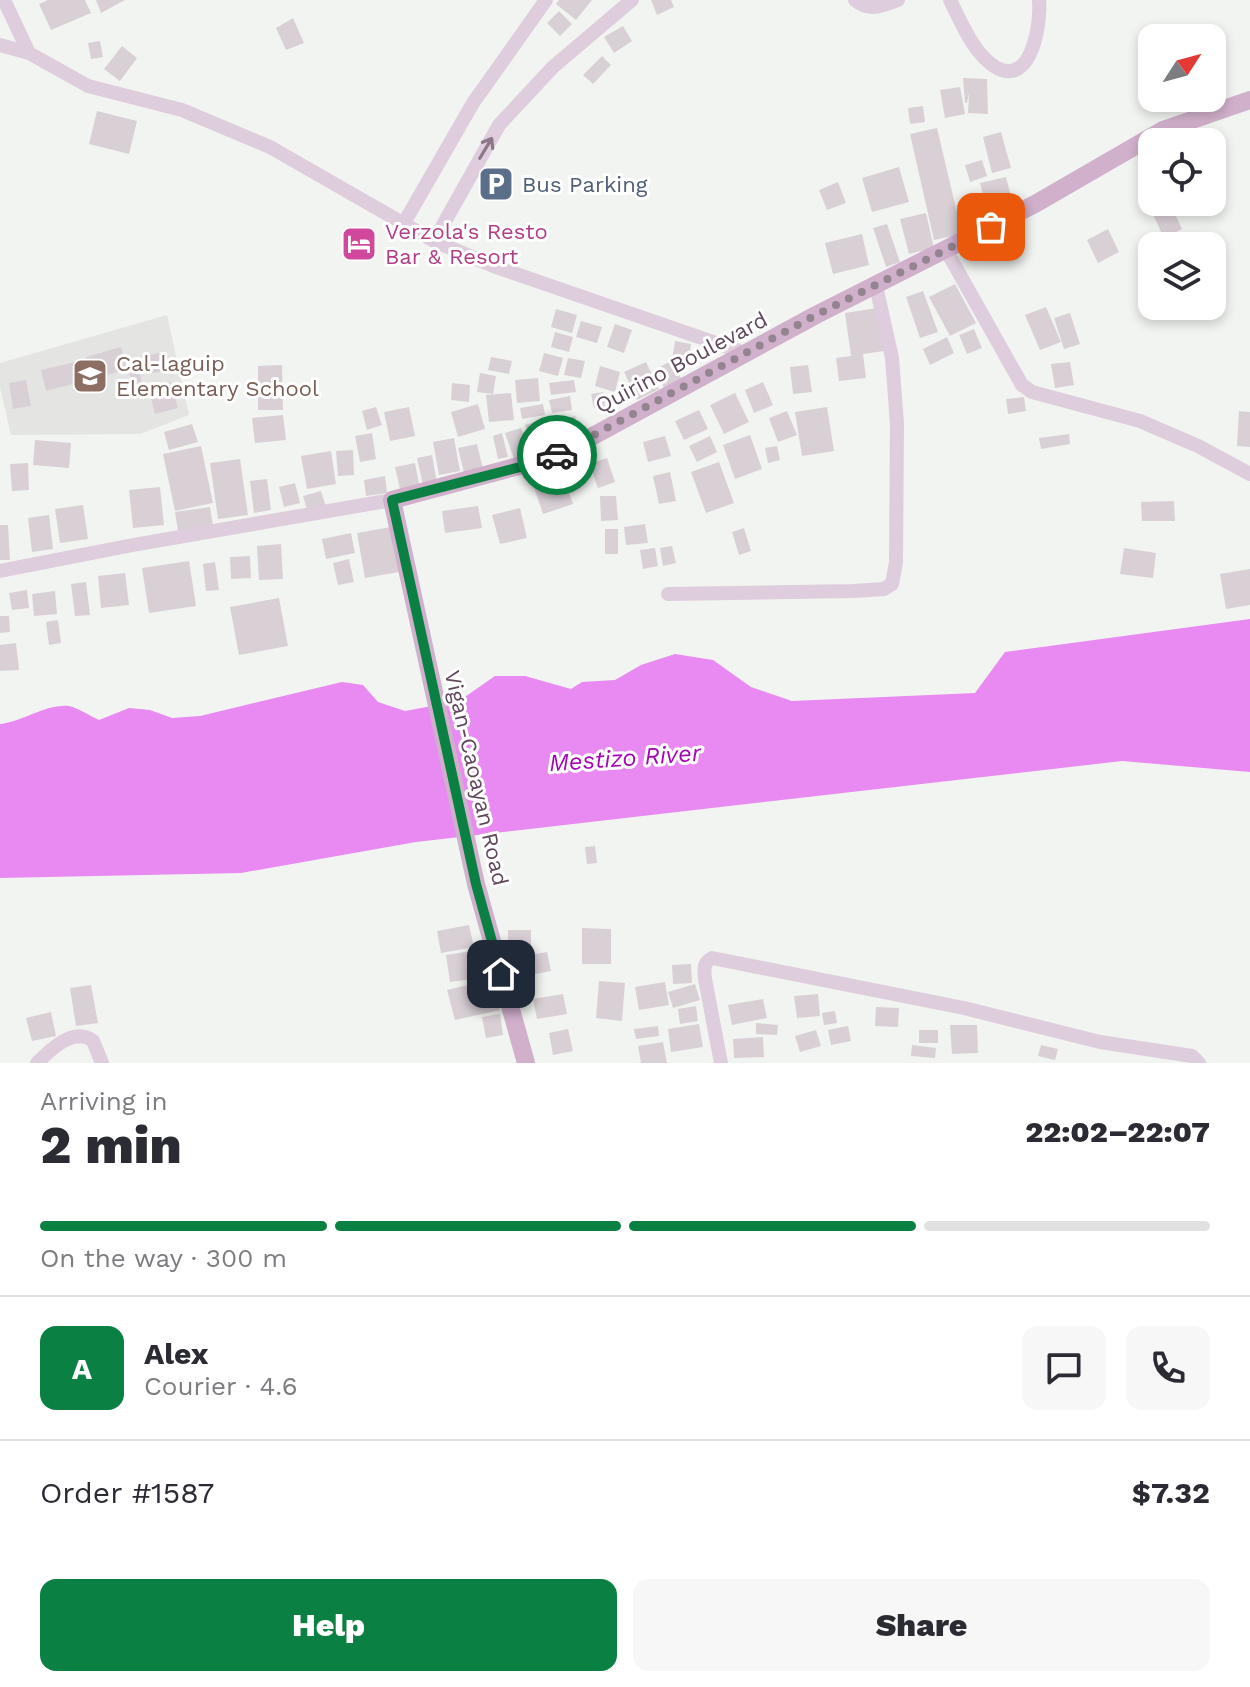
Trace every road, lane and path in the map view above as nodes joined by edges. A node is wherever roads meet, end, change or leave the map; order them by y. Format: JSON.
{"nodes":[{"id":1,"x":4,"y":0,"type":"edge"},
{"id":2,"x":546,"y":0,"type":"edge"},
{"id":3,"x":632,"y":0,"type":"edge"},
{"id":4,"x":855,"y":0,"type":"edge"},
{"id":5,"x":898,"y":0,"type":"edge"},
{"id":6,"x":950,"y":0,"type":"edge"},
{"id":7,"x":1039,"y":0,"type":"edge"},
{"id":8,"x":0,"y":45,"type":"edge"},
{"id":9,"x":29,"y":53,"type":"junction"},
{"id":10,"x":1250,"y":100,"type":"edge"},
{"id":11,"x":404,"y":223,"type":"junction"},
{"id":12,"x":434,"y":241,"type":"junction"},
{"id":13,"x":946,"y":250,"type":"junction"},
{"id":14,"x":876,"y":286,"type":"junction"},
{"id":15,"x":748,"y":354,"type":"junction"},
{"id":16,"x":1250,"y":474,"type":"edge"},
{"id":17,"x":392,"y":500,"type":"junction"},
{"id":18,"x":0,"y":571,"type":"edge"},
{"id":19,"x":668,"y":594,"type":"dead end"},
{"id":20,"x":37,"y":1063,"type":"edge"},
{"id":21,"x":102,"y":1063,"type":"edge"},
{"id":22,"x":526,"y":1063,"type":"edge"},
{"id":23,"x":721,"y":1063,"type":"edge"},
{"id":24,"x":1199,"y":1063,"type":"edge"}],
"edges":[{"from":1,"to":9,"type":"street"},
{"from":2,"to":11,"type":"street"},
{"from":12,"to":3,"type":"street","one_way":true},
{"from":4,"to":5,"type":"street"},
{"from":6,"to":7,"type":"street"},
{"from":8,"to":9,"type":"street"},
{"from":9,"to":11,"type":"street"},
{"from":10,"to":13,"type":"main road","name":"Quirino Boulevard"},
{"from":11,"to":12,"type":"street"},
{"from":12,"to":15,"type":"street"},
{"from":13,"to":14,"type":"main road","name":"Quirino Boulevard"},
{"from":13,"to":16,"type":"street"},
{"from":14,"to":15,"type":"main road","name":"Quirino Boulevard"},
{"from":14,"to":19,"type":"street"},
{"from":15,"to":17,"type":"main road","name":"Quirino Boulevard"},
{"from":17,"to":18,"type":"street","name":"Quirino Boulevard"},
{"from":17,"to":22,"type":"main road","name":"Vigan-Caoayan Road"},
{"from":20,"to":21,"type":"street"},
{"from":23,"to":24,"type":"street"}]}
